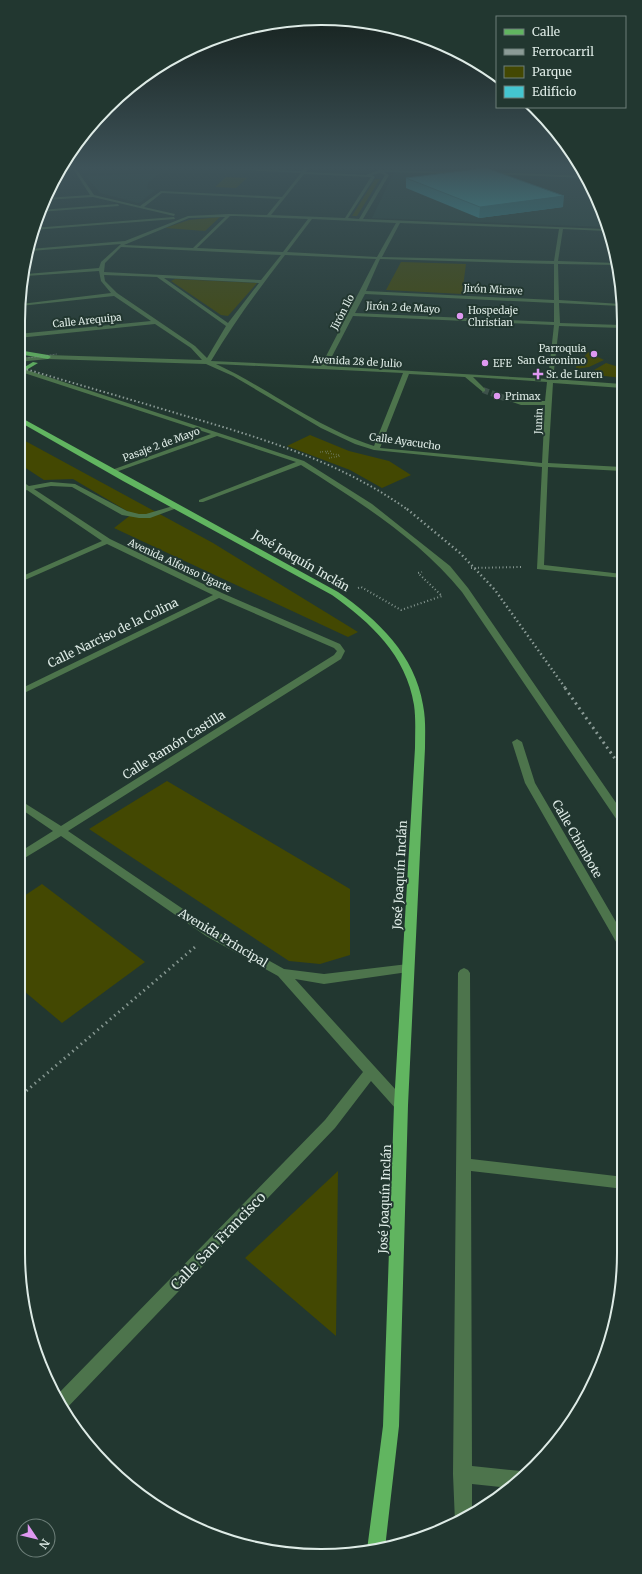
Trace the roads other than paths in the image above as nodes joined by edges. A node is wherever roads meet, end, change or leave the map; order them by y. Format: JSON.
{"nodes":[{"id":1,"x":202,"y":241,"type":"edge"},
{"id":2,"x":293,"y":241,"type":"edge"},
{"id":3,"x":388,"y":241,"type":"edge"},
{"id":4,"x":559,"y":241,"type":"edge"},
{"id":5,"x":127,"y":242,"type":"joint"},
{"id":6,"x":120,"y":246,"type":"junction"},
{"id":7,"x":34,"y":250,"type":"edge"},
{"id":8,"x":193,"y":250,"type":"junction"},
{"id":9,"x":284,"y":254,"type":"junction"},
{"id":10,"x":379,"y":258,"type":"junction"},
{"id":11,"x":556,"y":262,"type":"junction"},
{"id":12,"x":611,"y":264,"type":"edge"},
{"id":13,"x":101,"y":271,"type":"junction"},
{"id":14,"x":29,"y":275,"type":"edge"},
{"id":15,"x":158,"y":276,"type":"junction"},
{"id":16,"x":264,"y":282,"type":"junction"},
{"id":17,"x":363,"y":292,"type":"junction"},
{"id":18,"x":115,"y":294,"type":"junction"},
{"id":19,"x":555,"y":301,"type":"junction"},
{"id":20,"x":26,"y":303,"type":"edge"},
{"id":21,"x":616,"y":305,"type":"edge"},
{"id":22,"x":352,"y":314,"type":"junction"},
{"id":23,"x":157,"y":322,"type":"junction"},
{"id":24,"x":557,"y":323,"type":"junction"},
{"id":25,"x":229,"y":326,"type":"junction"},
{"id":26,"x":617,"y":327,"type":"edge"},
{"id":27,"x":25,"y":335,"type":"edge"},
{"id":28,"x":25,"y":353,"type":"edge"},
{"id":29,"x":48,"y":356,"type":"junction"},
{"id":30,"x":25,"y":359,"type":"edge"},
{"id":31,"x":92,"y":359,"type":"junction"},
{"id":32,"x":207,"y":362,"type":"junction"},
{"id":33,"x":35,"y":363,"type":"joint"},
{"id":34,"x":25,"y":367,"type":"edge"},
{"id":35,"x":322,"y":368,"type":"junction"},
{"id":36,"x":25,"y":371,"type":"edge"},
{"id":37,"x":406,"y":373,"type":"junction"},
{"id":38,"x":467,"y":375,"type":"junction"},
{"id":39,"x":551,"y":381,"type":"junction"},
{"id":40,"x":617,"y":386,"type":"edge"},
{"id":41,"x":484,"y":390,"type":"tunnel mouth"},
{"id":42,"x":507,"y":399,"type":"tunnel mouth"},
{"id":43,"x":548,"y":403,"type":"junction"},
{"id":44,"x":25,"y":422,"type":"edge"},
{"id":45,"x":218,"y":434,"type":"junction"},
{"id":46,"x":376,"y":449,"type":"junction"},
{"id":47,"x":302,"y":462,"type":"junction"},
{"id":48,"x":546,"y":464,"type":"junction"},
{"id":49,"x":617,"y":469,"type":"edge"},
{"id":50,"x":111,"y":472,"type":"junction"},
{"id":51,"x":27,"y":488,"type":"joint"},
{"id":52,"x":201,"y":501,"type":"dead end"},
{"id":53,"x":175,"y":507,"type":"junction"},
{"id":54,"x":107,"y":541,"type":"junction"},
{"id":55,"x":617,"y":575,"type":"edge"},
{"id":56,"x":25,"y":578,"type":"edge"},
{"id":57,"x":219,"y":595,"type":"junction"},
{"id":58,"x":341,"y":651,"type":"joint"},
{"id":59,"x":25,"y":690,"type":"edge"},
{"id":60,"x":517,"y":742,"type":"dead end"},
{"id":61,"x":25,"y":807,"type":"edge"},
{"id":62,"x":617,"y":812,"type":"edge"},
{"id":63,"x":61,"y":831,"type":"junction"},
{"id":64,"x":25,"y":854,"type":"edge"},
{"id":65,"x":617,"y":934,"type":"edge"},
{"id":66,"x":408,"y":968,"type":"junction"},
{"id":67,"x":282,"y":973,"type":"junction"},
{"id":68,"x":464,"y":973,"type":"dead end"},
{"id":69,"x":371,"y":1072,"type":"junction"},
{"id":70,"x":401,"y":1105,"type":"junction"},
{"id":71,"x":464,"y":1164,"type":"junction"},
{"id":72,"x":617,"y":1182,"type":"edge"},
{"id":73,"x":64,"y":1400,"type":"edge"},
{"id":74,"x":462,"y":1474,"type":"junction"},
{"id":75,"x":512,"y":1479,"type":"edge"},
{"id":76,"x":462,"y":1513,"type":"edge"},
{"id":77,"x":377,"y":1543,"type":"edge"}],
"edges":[{"from":1,"to":8,"type":"street"},
{"from":2,"to":9,"type":"street"},
{"from":3,"to":10,"type":"street","name":"Jirón Ilo"},
{"from":4,"to":11,"type":"street","name":"Junin"},
{"from":5,"to":6,"type":"street"},
{"from":5,"to":7,"type":"street"},
{"from":6,"to":8,"type":"street"},
{"from":6,"to":13,"type":"street"},
{"from":8,"to":9,"type":"street"},
{"from":9,"to":10,"type":"street"},
{"from":9,"to":16,"type":"street"},
{"from":10,"to":11,"type":"street"},
{"from":10,"to":17,"type":"street","name":"Jirón Ilo"},
{"from":11,"to":12,"type":"street"},
{"from":11,"to":19,"type":"street","name":"Junin"},
{"from":13,"to":14,"type":"street"},
{"from":13,"to":15,"type":"street"},
{"from":13,"to":18,"type":"street"},
{"from":15,"to":16,"type":"street"},
{"from":15,"to":25,"type":"street"},
{"from":16,"to":25,"type":"street"},
{"from":17,"to":19,"type":"street","name":"Jirón Mirave"},
{"from":17,"to":22,"type":"street","name":"Jirón Ilo"},
{"from":18,"to":20,"type":"street"},
{"from":18,"to":23,"type":"street"},
{"from":19,"to":21,"type":"street","name":"Jirón Mirave"},
{"from":19,"to":24,"type":"street","name":"Junin"},
{"from":22,"to":24,"type":"street","name":"Jirón 2 de Mayo"},
{"from":22,"to":35,"type":"street","name":"Jirón Ilo"},
{"from":23,"to":27,"type":"street","name":"Calle Arequipa"},
{"from":23,"to":32,"type":"street"},
{"from":24,"to":26,"type":"street","name":"Jirón 2 de Mayo"},
{"from":24,"to":39,"type":"street","name":"Junin"},
{"from":25,"to":32,"type":"street"},
{"from":28,"to":29,"type":"main road"},
{"from":29,"to":30,"type":"street","name":"Avenida 28 de Julio"},
{"from":29,"to":31,"type":"street","name":"Avenida 28 de Julio"},
{"from":31,"to":32,"type":"street","name":"Avenida 28 de Julio"},
{"from":31,"to":33,"type":"street","name":"Avenida 28 de Julio"},
{"from":32,"to":35,"type":"street","name":"Avenida 28 de Julio"},
{"from":32,"to":46,"type":"street","name":"Calle Ayacucho"},
{"from":33,"to":34,"type":"main road"},
{"from":35,"to":37,"type":"street","name":"Avenida 28 de Julio"},
{"from":36,"to":45,"type":"street"},
{"from":37,"to":38,"type":"street","name":"Avenida 28 de Julio"},
{"from":37,"to":46,"type":"street"},
{"from":38,"to":39,"type":"street","name":"Avenida 28 de Julio"},
{"from":38,"to":41,"type":"street"},
{"from":39,"to":40,"type":"street","name":"Avenida 28 de Julio"},
{"from":39,"to":43,"type":"street","name":"Junin"},
{"from":42,"to":43,"type":"street"},
{"from":43,"to":48,"type":"street","name":"Junin"},
{"from":44,"to":50,"type":"main road","name":"José Joaquín Inclán"},
{"from":45,"to":47,"type":"street"},
{"from":45,"to":50,"type":"street","name":"Pasaje 2 de Mayo"},
{"from":46,"to":48,"type":"street","name":"Calle Ayacucho"},
{"from":47,"to":52,"type":"street"},
{"from":47,"to":62,"type":"street"},
{"from":48,"to":49,"type":"street","name":"Calle Ayacucho"},
{"from":48,"to":55,"type":"street","name":"Junin"},
{"from":50,"to":53,"type":"main road","name":"José Joaquín Inclán"},
{"from":51,"to":53,"type":"street"},
{"from":51,"to":54,"type":"street","name":"Avenida Alfonso Ugarte"},
{"from":53,"to":66,"type":"main road","name":"José Joaquín Inclán"},
{"from":54,"to":56,"type":"street"},
{"from":54,"to":57,"type":"street","name":"Avenida Alfonso Ugarte"},
{"from":57,"to":58,"type":"street","name":"Avenida Alfonso Ugarte"},
{"from":57,"to":59,"type":"street","name":"Calle Narciso de la Colina"},
{"from":58,"to":63,"type":"street","name":"Calle Ramón Castilla"},
{"from":60,"to":65,"type":"street","name":"Calle Chimbote"},
{"from":61,"to":63,"type":"street","name":"Avenida Principal"},
{"from":63,"to":64,"type":"street","name":"Calle Ramón Castilla"},
{"from":63,"to":67,"type":"street","name":"Avenida Principal"},
{"from":66,"to":67,"type":"street"},
{"from":66,"to":70,"type":"main road","name":"José Joaquín Inclán"},
{"from":67,"to":69,"type":"street","name":"Avenida Principal"},
{"from":68,"to":71,"type":"street"},
{"from":69,"to":70,"type":"street","name":"Avenida Principal"},
{"from":69,"to":73,"type":"street","name":"Calle San Francisco"},
{"from":70,"to":77,"type":"main road","name":"José Joaquín Inclán"},
{"from":71,"to":72,"type":"street"},
{"from":71,"to":74,"type":"street"},
{"from":74,"to":75,"type":"street"},
{"from":74,"to":76,"type":"street"}]}
